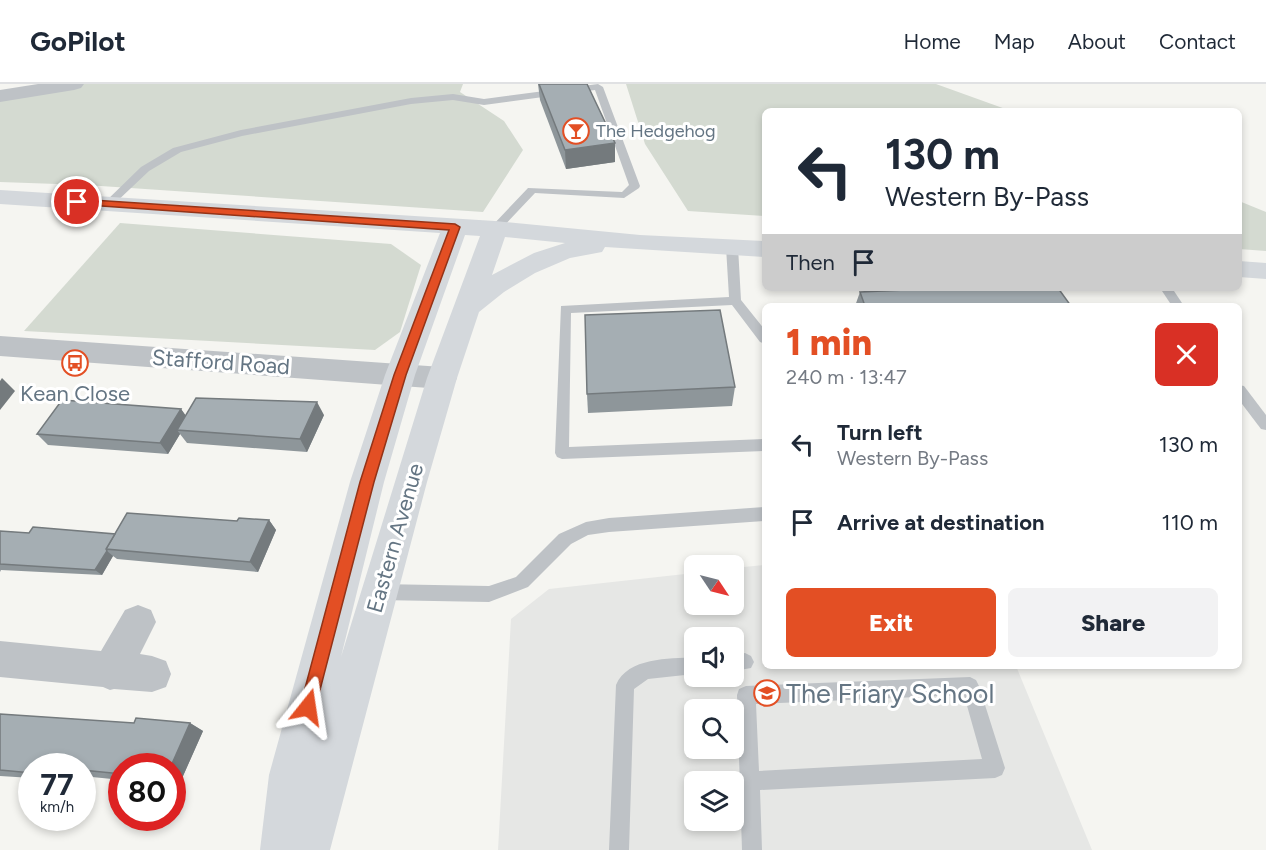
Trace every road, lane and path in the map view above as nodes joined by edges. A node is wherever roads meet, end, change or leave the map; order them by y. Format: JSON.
{"nodes":[{"id":1,"x":74,"y":84,"type":"edge"},
{"id":2,"x":0,"y":96,"type":"edge"},
{"id":3,"x":0,"y":198,"type":"edge"},
{"id":4,"x":108,"y":204,"type":"junction"},
{"id":5,"x":455,"y":227,"type":"junction"},
{"id":6,"x":495,"y":229,"type":"junction"},
{"id":7,"x":640,"y":243,"type":"junction"},
{"id":8,"x":732,"y":247,"type":"junction"},
{"id":9,"x":762,"y":249,"type":"edge"},
{"id":10,"x":1242,"y":269,"type":"edge"},
{"id":11,"x":1266,"y":271,"type":"edge"},
{"id":12,"x":735,"y":301,"type":"junction"},
{"id":13,"x":468,"y":307,"type":"junction"},
{"id":14,"x":762,"y":335,"type":"edge"},
{"id":15,"x":0,"y":346,"type":"edge"},
{"id":16,"x":400,"y":375,"type":"junction"},
{"id":17,"x":442,"y":378,"type":"junction"},
{"id":18,"x":1242,"y":394,"type":"edge"},
{"id":19,"x":1266,"y":425,"type":"edge"},
{"id":20,"x":762,"y":445,"type":"edge"},
{"id":21,"x":762,"y":514,"type":"edge"},
{"id":22,"x":379,"y":592,"type":"junction"},
{"id":23,"x":138,"y":622,"type":"dead end"},
{"id":24,"x":0,"y":659,"type":"edge"},
{"id":25,"x":684,"y":667,"type":"edge"},
{"id":26,"x":110,"y":672,"type":"junction"},
{"id":27,"x":152,"y":675,"type":"dead end"},
{"id":28,"x":749,"y":781,"type":"junction"},
{"id":29,"x":283,"y":850,"type":"edge"},
{"id":30,"x":307,"y":850,"type":"edge"},
{"id":31,"x":619,"y":850,"type":"edge"},
{"id":32,"x":752,"y":850,"type":"edge"}],
"edges":[{"from":1,"to":2,"type":"street"},
{"from":3,"to":4,"type":"highway"},
{"from":4,"to":5,"type":"highway"},
{"from":4,"to":6,"type":"lane"},
{"from":5,"to":6,"type":"highway"},
{"from":5,"to":16,"type":"highway","name":"Eastern Avenue"},
{"from":6,"to":7,"type":"highway"},
{"from":6,"to":13,"type":"highway","name":"Eastern Avenue"},
{"from":7,"to":8,"type":"highway"},
{"from":7,"to":13,"type":"highway"},
{"from":8,"to":9,"type":"highway"},
{"from":8,"to":12,"type":"lane"},
{"from":10,"to":11,"type":"highway"},
{"from":12,"to":14,"type":"lane"},
{"from":12,"to":20,"type":"lane"},
{"from":13,"to":17,"type":"highway","name":"Eastern Avenue"},
{"from":15,"to":16,"type":"street","name":"Stafford Road"},
{"from":16,"to":17,"type":"street","name":"Stafford Road"},
{"from":16,"to":29,"type":"highway","name":"Eastern Avenue"},
{"from":17,"to":22,"type":"highway","name":"Eastern Avenue"},
{"from":18,"to":19,"type":"lane"},
{"from":21,"to":22,"type":"lane"},
{"from":22,"to":30,"type":"highway","name":"Eastern Avenue"},
{"from":23,"to":26,"type":"street"},
{"from":24,"to":26,"type":"street"},
{"from":25,"to":31,"type":"lane"},
{"from":26,"to":27,"type":"street"},
{"from":28,"to":28,"type":"lane"},
{"from":28,"to":32,"type":"lane"}]}
